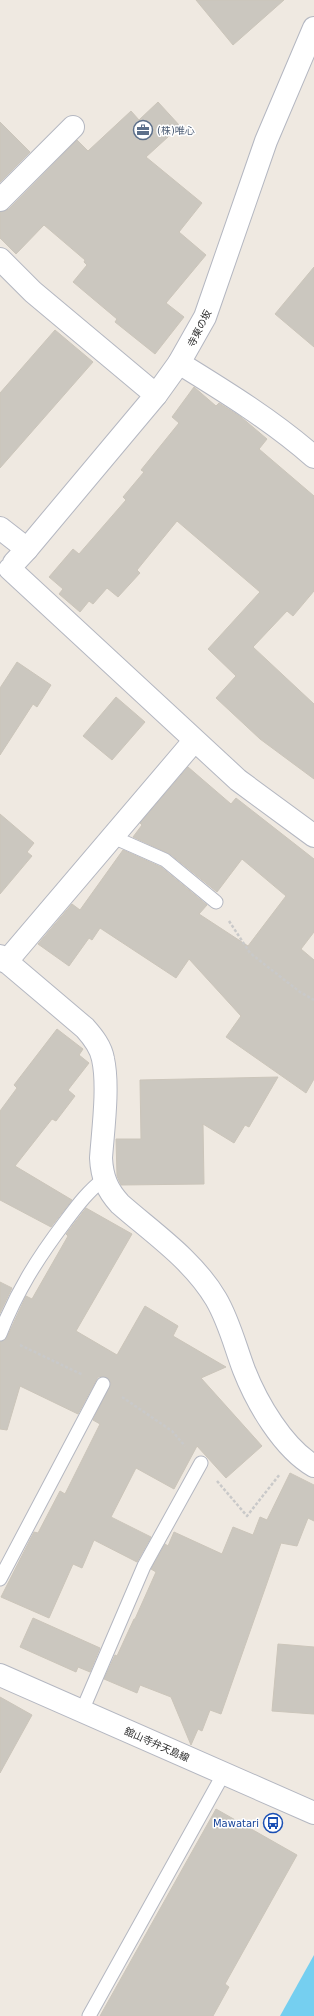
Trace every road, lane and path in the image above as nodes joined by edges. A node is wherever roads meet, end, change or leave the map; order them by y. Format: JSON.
{"nodes":[{"id":1,"x":314,"y":28,"type":"edge"},
{"id":2,"x":73,"y":127,"type":"dead end"},
{"id":3,"x":0,"y":200,"type":"edge"},
{"id":4,"x":0,"y":259,"type":"edge"},
{"id":5,"x":179,"y":363,"type":"junction"},
{"id":6,"x":156,"y":395,"type":"junction"},
{"id":7,"x":314,"y":457,"type":"edge"},
{"id":8,"x":0,"y":528,"type":"edge"},
{"id":9,"x":27,"y":548,"type":"junction"},
{"id":10,"x":5,"y":575,"type":"edge"},
{"id":11,"x":194,"y":741,"type":"junction"},
{"id":12,"x":113,"y":836,"type":"junction"},
{"id":13,"x":314,"y":836,"type":"edge"},
{"id":14,"x":216,"y":902,"type":"joint"},
{"id":15,"x":3,"y":959,"type":"edge"},
{"id":16,"x":314,"y":1000,"type":"edge"},
{"id":17,"x":104,"y":1179,"type":"junction"},
{"id":18,"x":0,"y":1334,"type":"edge"},
{"id":19,"x":14,"y":1342,"type":"dead end"},
{"id":20,"x":103,"y":1384,"type":"junction"},
{"id":21,"x":305,"y":1460,"type":"edge"},
{"id":22,"x":201,"y":1463,"type":"junction"},
{"id":23,"x":0,"y":1579,"type":"edge"},
{"id":24,"x":0,"y":1675,"type":"edge"},
{"id":25,"x":82,"y":1711,"type":"junction"},
{"id":26,"x":224,"y":1773,"type":"junction"},
{"id":27,"x":314,"y":1813,"type":"edge"},
{"id":28,"x":89,"y":2016,"type":"edge"}],
"edges":[{"from":1,"to":5,"type":"street","name":"寺東の坂"},
{"from":2,"to":3,"type":"street"},
{"from":4,"to":6,"type":"street"},
{"from":5,"to":6,"type":"street","name":"寺東の坂"},
{"from":5,"to":7,"type":"street"},
{"from":6,"to":9,"type":"street","name":"寺東の坂"},
{"from":8,"to":9,"type":"street"},
{"from":9,"to":10,"type":"street","name":"寺東の坂"},
{"from":10,"to":11,"type":"street"},
{"from":11,"to":12,"type":"street"},
{"from":11,"to":13,"type":"street"},
{"from":12,"to":14,"type":"lane"},
{"from":12,"to":15,"type":"street"},
{"from":14,"to":16,"type":"path"},
{"from":15,"to":17,"type":"street"},
{"from":17,"to":18,"type":"lane"},
{"from":17,"to":21,"type":"street"},
{"from":19,"to":20,"type":"path"},
{"from":20,"to":22,"type":"path"},
{"from":20,"to":23,"type":"lane"},
{"from":21,"to":22,"type":"path"},
{"from":22,"to":25,"type":"lane"},
{"from":24,"to":25,"type":"street","name":"舘山寺弁天島線"},
{"from":25,"to":26,"type":"street","name":"舘山寺弁天島線"},
{"from":26,"to":27,"type":"street","name":"舘山寺弁天島線"},
{"from":26,"to":28,"type":"lane"}]}
